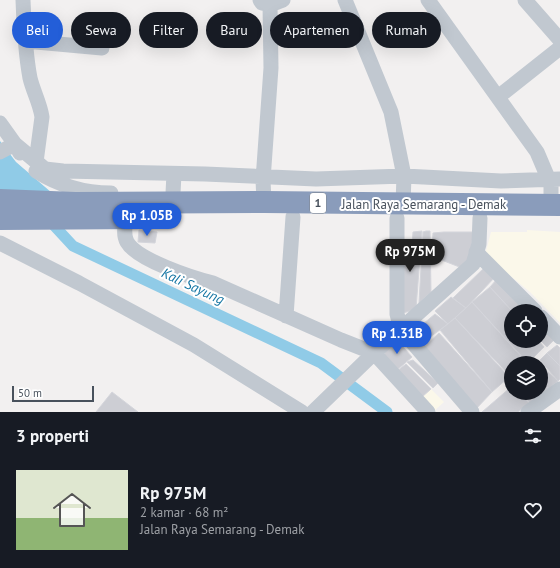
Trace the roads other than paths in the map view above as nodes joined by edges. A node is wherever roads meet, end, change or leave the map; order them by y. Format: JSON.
{"nodes":[{"id":1,"x":23,"y":0,"type":"edge"},
{"id":2,"x":345,"y":0,"type":"edge"},
{"id":3,"x":428,"y":0,"type":"edge"},
{"id":4,"x":525,"y":0,"type":"edge"},
{"id":5,"x":271,"y":2,"type":"edge"},
{"id":6,"x":24,"y":12,"type":"edge"},
{"id":7,"x":560,"y":40,"type":"edge"},
{"id":8,"x":26,"y":48,"type":"edge"},
{"id":9,"x":560,"y":48,"type":"edge"},
{"id":10,"x":498,"y":97,"type":"junction"},
{"id":11,"x":0,"y":123,"type":"edge"},
{"id":12,"x":8,"y":148,"type":"edge"},
{"id":13,"x":36,"y":167,"type":"junction"},
{"id":14,"x":263,"y":179,"type":"junction"},
{"id":15,"x":168,"y":188,"type":"junction"},
{"id":16,"x":364,"y":190,"type":"junction"},
{"id":17,"x":402,"y":196,"type":"junction"},
{"id":18,"x":555,"y":196,"type":"edge"},
{"id":19,"x":264,"y":200,"type":"junction"},
{"id":20,"x":82,"y":211,"type":"junction"},
{"id":21,"x":1,"y":213,"type":"edge"},
{"id":22,"x":293,"y":217,"type":"junction"},
{"id":23,"x":126,"y":218,"type":"junction"},
{"id":24,"x":480,"y":218,"type":"junction"},
{"id":25,"x":0,"y":243,"type":"edge"},
{"id":26,"x":476,"y":252,"type":"junction"},
{"id":27,"x":528,"y":304,"type":"edge"},
{"id":28,"x":286,"y":316,"type":"junction"},
{"id":29,"x":548,"y":324,"type":"edge"},
{"id":30,"x":401,"y":328,"type":"junction"},
{"id":31,"x":560,"y":337,"type":"edge"},
{"id":32,"x":374,"y":353,"type":"junction"},
{"id":33,"x":560,"y":389,"type":"edge"},
{"id":34,"x":302,"y":412,"type":"edge"},
{"id":35,"x":313,"y":412,"type":"edge"},
{"id":36,"x":428,"y":412,"type":"edge"},
{"id":37,"x":472,"y":412,"type":"edge"},
{"id":38,"x":528,"y":412,"type":"edge"}],
"edges":[{"from":1,"to":6,"type":"street"},
{"from":2,"to":17,"type":"street"},
{"from":3,"to":10,"type":"street"},
{"from":4,"to":7,"type":"street"},
{"from":5,"to":14,"type":"street"},
{"from":8,"to":13,"type":"street"},
{"from":9,"to":10,"type":"street"},
{"from":10,"to":18,"type":"street"},
{"from":11,"to":12,"type":"street"},
{"from":12,"to":13,"type":"street"},
{"from":13,"to":15,"type":"street"},
{"from":13,"to":15,"type":"street"},
{"from":14,"to":15,"type":"street"},
{"from":14,"to":16,"type":"street"},
{"from":14,"to":19,"type":"street"},
{"from":15,"to":19,"type":"highway","name":"Jalan Raya Semarang - Demak","number":"1"},
{"from":15,"to":20,"type":"highway","name":"Jalan Raya Semarang - Demak","number":"1"},
{"from":16,"to":17,"type":"highway","name":"Jalan Raya Semarang - Demak","number":"1"},
{"from":16,"to":19,"type":"highway","name":"Jalan Raya Semarang - Demak","number":"1"},
{"from":17,"to":18,"type":"highway","name":"Jalan Raya Semarang - Demak","number":"1"},
{"from":17,"to":22,"type":"highway","name":"Jalan Raya Semarang - Demak","number":"1"},
{"from":17,"to":24,"type":"highway","name":"Jalan Raya Semarang - Demak","number":"1"},
{"from":17,"to":30,"type":"street"},
{"from":18,"to":24,"type":"highway","name":"Jalan Raya Semarang - Demak","number":"1"},
{"from":20,"to":21,"type":"highway","name":"Jalan Raya Semarang - Demak","number":"1"},
{"from":20,"to":23,"type":"highway","name":"Jalan Raya Semarang - Demak","number":"1"},
{"from":22,"to":23,"type":"highway","name":"Jalan Raya Semarang - Demak","number":"1"},
{"from":22,"to":28,"type":"street"},
{"from":23,"to":28,"type":"street"},
{"from":24,"to":26,"type":"street"},
{"from":25,"to":34,"type":"street"},
{"from":26,"to":27,"type":"street"},
{"from":26,"to":30,"type":"street"},
{"from":28,"to":32,"type":"street"},
{"from":29,"to":31,"type":"street"},
{"from":30,"to":32,"type":"street"},
{"from":30,"to":37,"type":"street"},
{"from":32,"to":35,"type":"street"},
{"from":32,"to":36,"type":"street"},
{"from":33,"to":38,"type":"street"}]}
